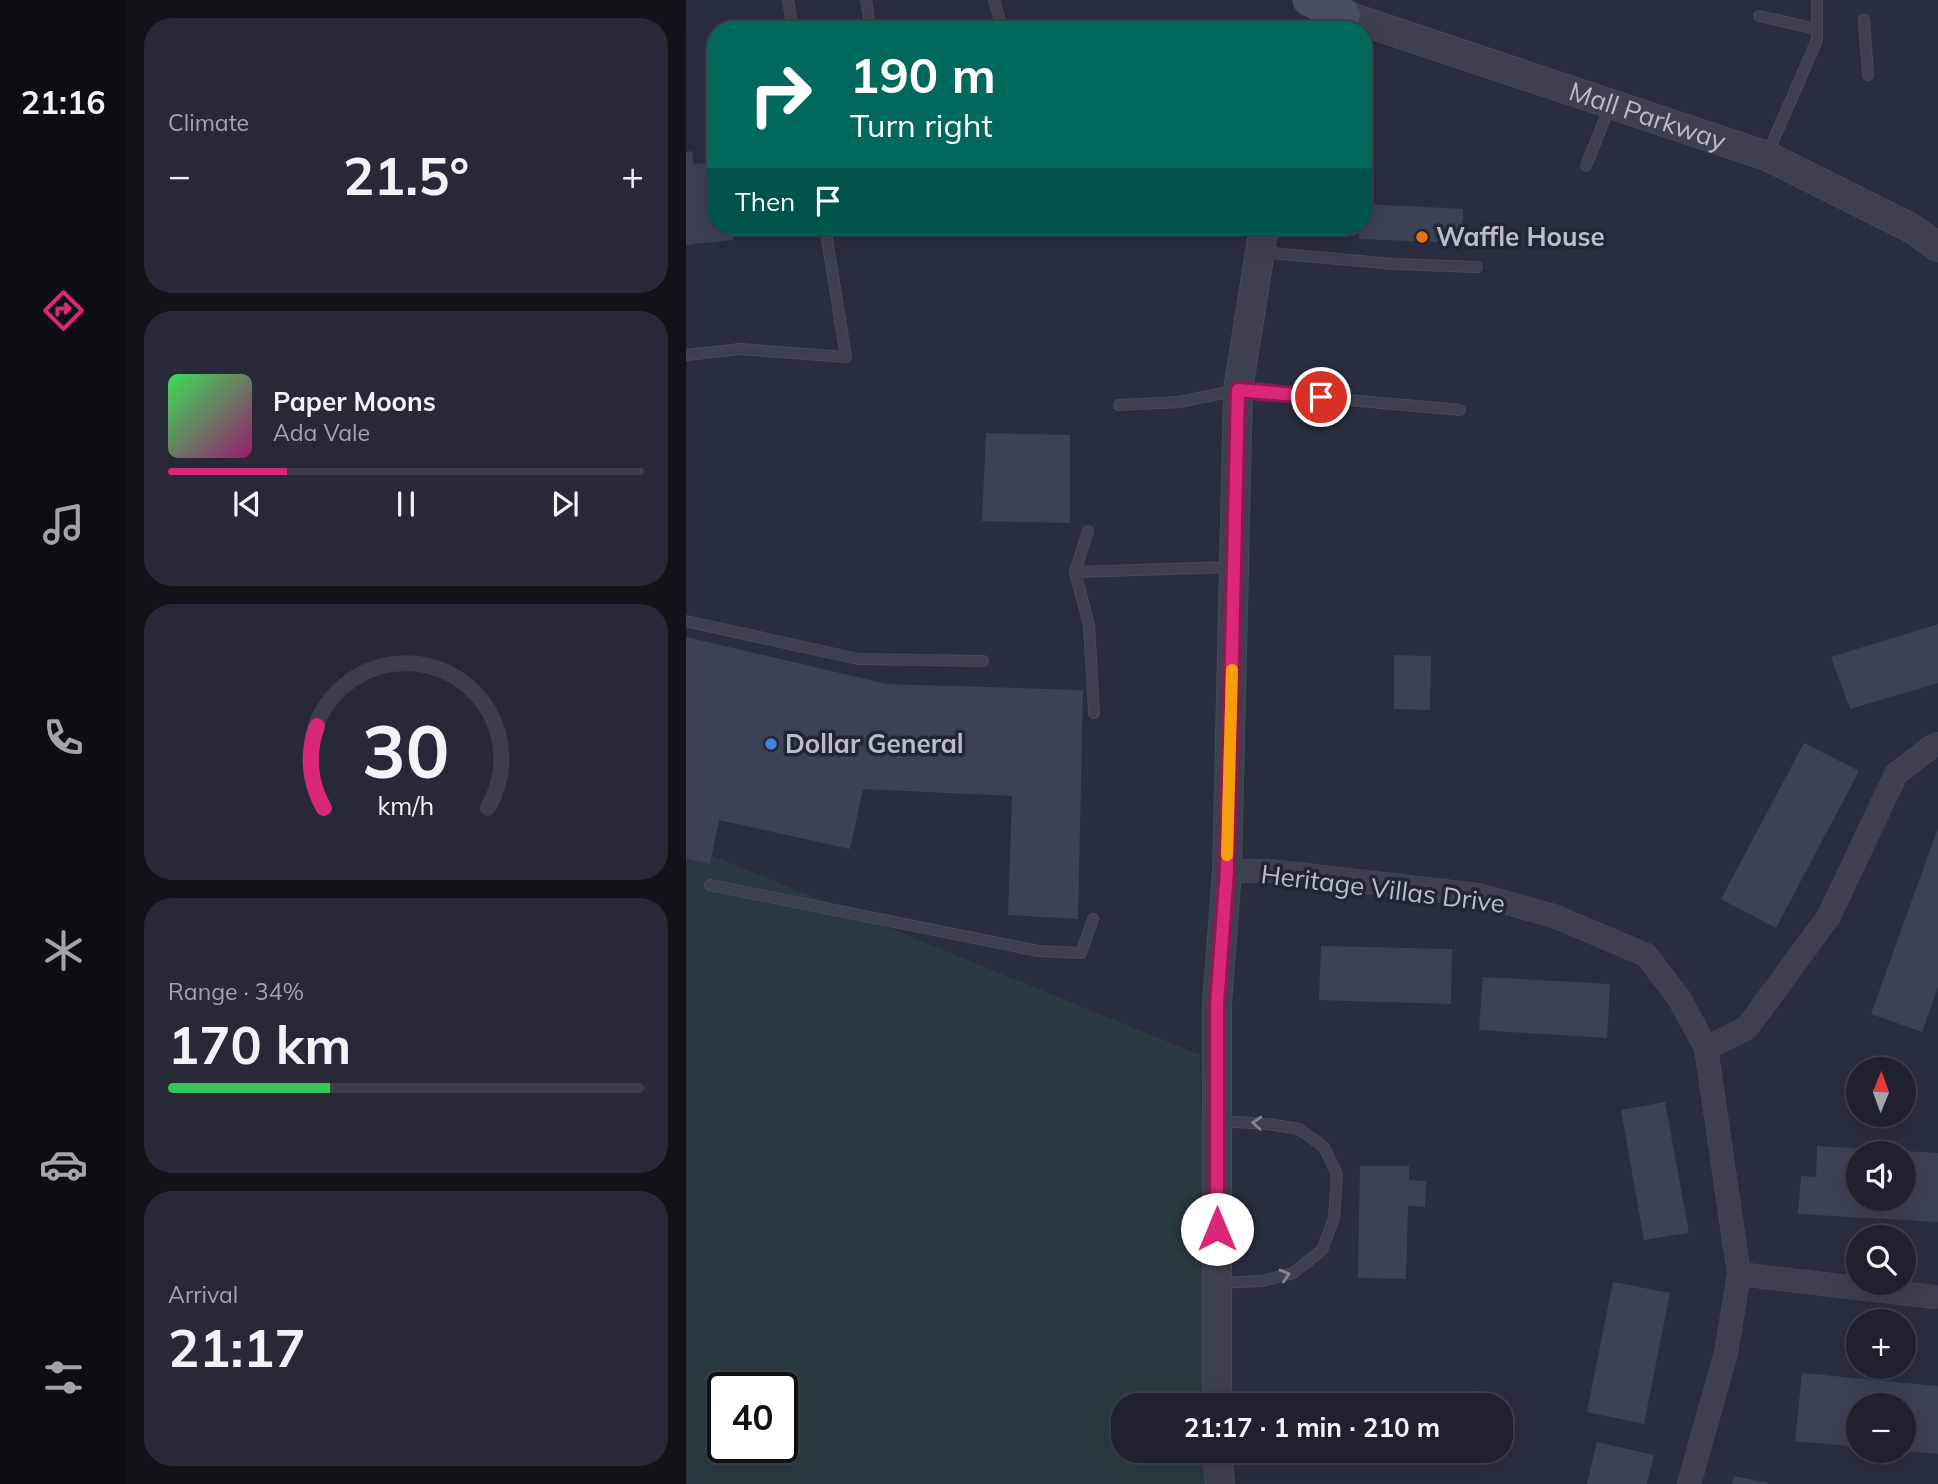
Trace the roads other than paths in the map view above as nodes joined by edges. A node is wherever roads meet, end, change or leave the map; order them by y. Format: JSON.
{"nodes":[{"id":1,"x":788,"y":0,"type":"edge"},
{"id":2,"x":866,"y":0,"type":"edge"},
{"id":3,"x":994,"y":0,"type":"edge"},
{"id":4,"x":1309,"y":0,"type":"edge"},
{"id":5,"x":1817,"y":0,"type":"edge"},
{"id":6,"x":1345,"y":15,"type":"edge"},
{"id":7,"x":1759,"y":16,"type":"dead end"},
{"id":8,"x":1864,"y":20,"type":"dead end"},
{"id":9,"x":792,"y":21,"type":"edge"},
{"id":10,"x":870,"y":21,"type":"edge"},
{"id":11,"x":1000,"y":21,"type":"edge"},
{"id":12,"x":1363,"y":21,"type":"edge"},
{"id":13,"x":1372,"y":24,"type":"edge"},
{"id":14,"x":1817,"y":29,"type":"junction"},
{"id":15,"x":1868,"y":75,"type":"dead end"},
{"id":16,"x":1611,"y":104,"type":"junction"},
{"id":17,"x":1767,"y":156,"type":"junction"},
{"id":18,"x":1586,"y":166,"type":"dead end"},
{"id":19,"x":826,"y":235,"type":"edge"},
{"id":20,"x":1262,"y":239,"type":"edge"},
{"id":21,"x":1938,"y":247,"type":"edge"},
{"id":22,"x":1477,"y":267,"type":"dead end"},
{"id":23,"x":686,"y":355,"type":"edge"},
{"id":24,"x":1238,"y":390,"type":"junction"},
{"id":25,"x":1119,"y":405,"type":"dead end"},
{"id":26,"x":1460,"y":410,"type":"dead end"},
{"id":27,"x":1088,"y":531,"type":"dead end"},
{"id":28,"x":1234,"y":567,"type":"junction"},
{"id":29,"x":1075,"y":572,"type":"junction"},
{"id":30,"x":686,"y":621,"type":"edge"},
{"id":31,"x":983,"y":661,"type":"dead end"},
{"id":32,"x":1094,"y":713,"type":"dead end"},
{"id":33,"x":1938,"y":744,"type":"edge"},
{"id":34,"x":1227,"y":871,"type":"junction"},
{"id":35,"x":710,"y":885,"type":"dead end"},
{"id":36,"x":1093,"y":919,"type":"dead end"},
{"id":37,"x":1706,"y":1048,"type":"junction"},
{"id":38,"x":1217,"y":1121,"type":"junction"},
{"id":39,"x":1739,"y":1274,"type":"junction"},
{"id":40,"x":1217,"y":1283,"type":"junction"},
{"id":41,"x":1934,"y":1297,"type":"dead end"},
{"id":42,"x":1217,"y":1393,"type":"edge"},
{"id":43,"x":1218,"y":1463,"type":"edge"},
{"id":44,"x":1220,"y":1484,"type":"edge"},
{"id":45,"x":1689,"y":1484,"type":"edge"}],
"edges":[{"from":1,"to":9,"type":"lane"},
{"from":2,"to":10,"type":"lane"},
{"from":3,"to":11,"type":"lane"},
{"from":4,"to":6,"type":"main road"},
{"from":5,"to":14,"type":"lane"},
{"from":6,"to":12,"type":"street","name":"Mall Parkway"},
{"from":7,"to":14,"type":"lane"},
{"from":8,"to":15,"type":"lane"},
{"from":13,"to":16,"type":"street","name":"Mall Parkway"},
{"from":14,"to":17,"type":"lane"},
{"from":16,"to":17,"type":"street","name":"Mall Parkway"},
{"from":16,"to":18,"type":"lane"},
{"from":17,"to":21,"type":"street","name":"Mall Parkway"},
{"from":19,"to":23,"type":"lane"},
{"from":20,"to":22,"type":"lane"},
{"from":20,"to":24,"type":"street"},
{"from":24,"to":25,"type":"lane"},
{"from":24,"to":26,"type":"lane"},
{"from":24,"to":28,"type":"street"},
{"from":27,"to":29,"type":"lane"},
{"from":28,"to":29,"type":"lane"},
{"from":28,"to":34,"type":"street"},
{"from":29,"to":32,"type":"lane"},
{"from":30,"to":31,"type":"lane"},
{"from":33,"to":37,"type":"street"},
{"from":34,"to":37,"type":"street","name":"Heritage Villas Drive"},
{"from":34,"to":38,"type":"street"},
{"from":35,"to":36,"type":"lane"},
{"from":37,"to":39,"type":"street","name":"Heritage Villas Drive"},
{"from":38,"to":40,"type":"street"},
{"from":40,"to":38,"type":"lane","one_way":true},
{"from":39,"to":41,"type":"street"},
{"from":39,"to":45,"type":"street","name":"Heritage Villas Drive"},
{"from":40,"to":42,"type":"street"},
{"from":43,"to":44,"type":"street"}]}
